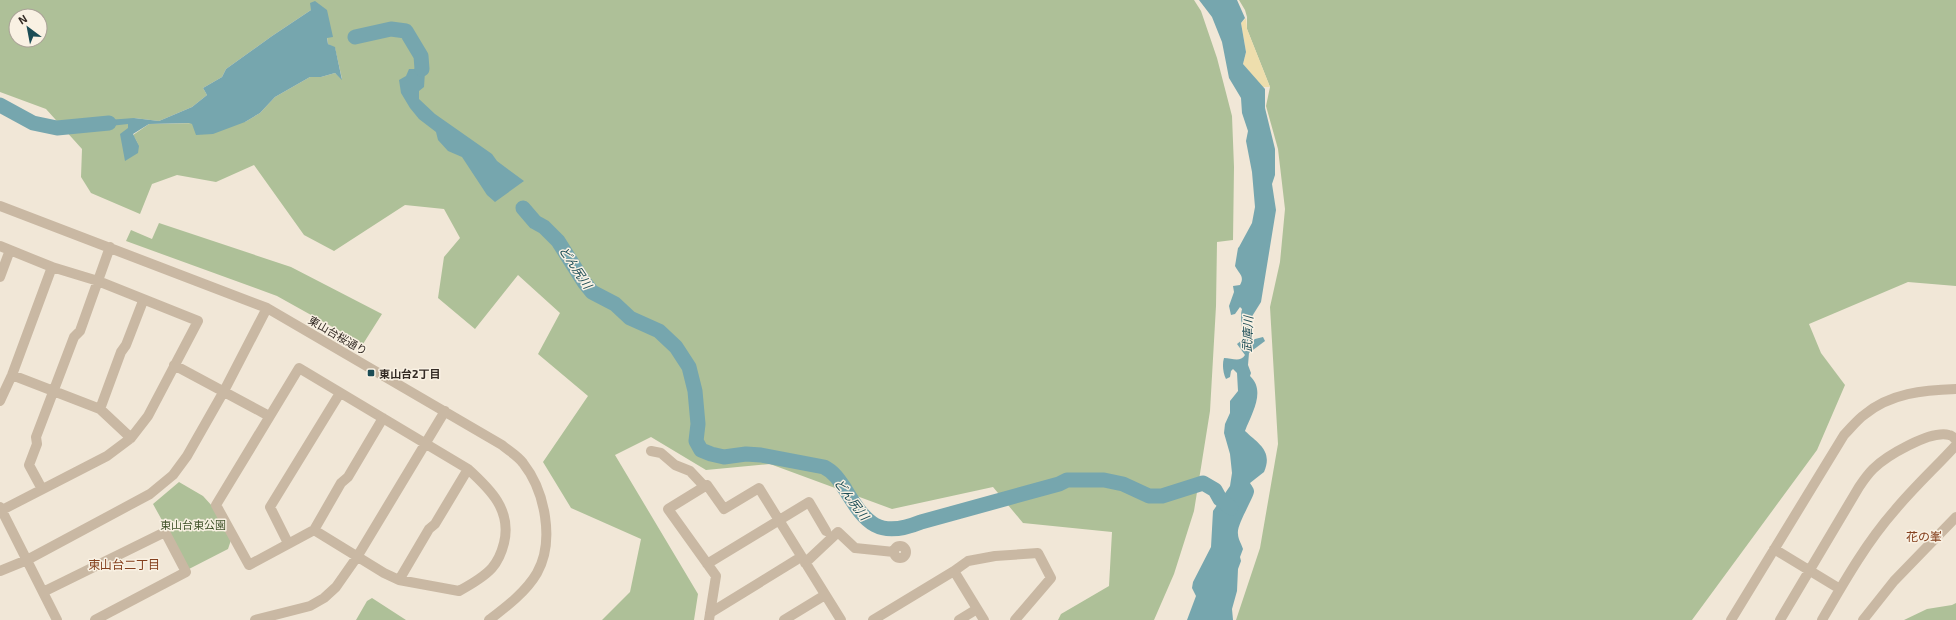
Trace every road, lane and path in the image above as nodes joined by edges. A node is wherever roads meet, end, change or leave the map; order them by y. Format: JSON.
{"nodes":[{"id":1,"x":0,"y":206,"type":"edge"},
{"id":2,"x":0,"y":246,"type":"edge"},
{"id":3,"x":110,"y":247,"type":"junction"},
{"id":4,"x":10,"y":250,"type":"junction"},
{"id":5,"x":52,"y":267,"type":"junction"},
{"id":6,"x":0,"y":277,"type":"edge"},
{"id":7,"x":98,"y":282,"type":"junction"},
{"id":8,"x":144,"y":301,"type":"junction"},
{"id":9,"x":267,"y":308,"type":"junction"},
{"id":10,"x":174,"y":365,"type":"junction"},
{"id":11,"x":12,"y":374,"type":"junction"},
{"id":12,"x":1956,"y":389,"type":"edge"},
{"id":13,"x":2,"y":390,"type":"edge"},
{"id":14,"x":55,"y":391,"type":"junction"},
{"id":15,"x":224,"y":391,"type":"junction"},
{"id":16,"x":340,"y":393,"type":"junction"},
{"id":17,"x":0,"y":401,"type":"edge"},
{"id":18,"x":100,"y":409,"type":"junction"},
{"id":19,"x":445,"y":411,"type":"junction"},
{"id":20,"x":269,"y":416,"type":"junction"},
{"id":21,"x":383,"y":418,"type":"junction"},
{"id":22,"x":131,"y":438,"type":"junction"},
{"id":23,"x":1956,"y":440,"type":"edge"},
{"id":24,"x":425,"y":442,"type":"junction"},
{"id":25,"x":1956,"y":445,"type":"edge"},
{"id":26,"x":651,"y":451,"type":"dead end"},
{"id":27,"x":468,"y":469,"type":"junction"},
{"id":28,"x":705,"y":487,"type":"junction"},
{"id":29,"x":42,"y":489,"type":"junction"},
{"id":30,"x":1,"y":510,"type":"edge"},
{"id":31,"x":1956,"y":517,"type":"edge"},
{"id":32,"x":779,"y":520,"type":"junction"},
{"id":33,"x":314,"y":530,"type":"junction"},
{"id":34,"x":826,"y":531,"type":"dead end"},
{"id":35,"x":288,"y":543,"type":"junction"},
{"id":36,"x":1774,"y":549,"type":"junction"},
{"id":37,"x":894,"y":552,"type":"dead end"},
{"id":38,"x":357,"y":557,"type":"junction"},
{"id":39,"x":26,"y":560,"type":"junction"},
{"id":40,"x":803,"y":560,"type":"junction"},
{"id":41,"x":707,"y":564,"type":"junction"},
{"id":42,"x":0,"y":571,"type":"edge"},
{"id":43,"x":954,"y":571,"type":"junction"},
{"id":44,"x":1810,"y":571,"type":"junction"},
{"id":45,"x":399,"y":580,"type":"junction"},
{"id":46,"x":1840,"y":589,"type":"junction"},
{"id":47,"x":43,"y":592,"type":"junction"},
{"id":48,"x":825,"y":595,"type":"junction"},
{"id":49,"x":977,"y":609,"type":"junction"},
{"id":50,"x":709,"y":617,"type":"edge"},
{"id":51,"x":57,"y":620,"type":"edge"},
{"id":52,"x":95,"y":620,"type":"edge"},
{"id":53,"x":255,"y":620,"type":"edge"},
{"id":54,"x":489,"y":620,"type":"edge"},
{"id":55,"x":784,"y":620,"type":"edge"},
{"id":56,"x":841,"y":620,"type":"edge"},
{"id":57,"x":873,"y":620,"type":"edge"},
{"id":58,"x":959,"y":620,"type":"edge"},
{"id":59,"x":984,"y":620,"type":"edge"},
{"id":60,"x":1015,"y":620,"type":"edge"},
{"id":61,"x":1732,"y":620,"type":"edge"},
{"id":62,"x":1780,"y":620,"type":"edge"},
{"id":63,"x":1822,"y":620,"type":"edge"},
{"id":64,"x":1864,"y":620,"type":"edge"}],
"edges":[{"from":1,"to":3,"type":"street","name":"東山台桜通り"},
{"from":2,"to":4,"type":"street"},
{"from":3,"to":7,"type":"street"},
{"from":3,"to":9,"type":"street","name":"東山台桜通り"},
{"from":4,"to":5,"type":"street"},
{"from":4,"to":6,"type":"street"},
{"from":5,"to":7,"type":"street"},
{"from":5,"to":11,"type":"street"},
{"from":7,"to":8,"type":"street"},
{"from":7,"to":14,"type":"street"},
{"from":8,"to":10,"type":"street"},
{"from":8,"to":18,"type":"street"},
{"from":9,"to":15,"type":"street"},
{"from":9,"to":19,"type":"street","name":"東山台桜通り"},
{"from":10,"to":15,"type":"street"},
{"from":10,"to":22,"type":"street"},
{"from":11,"to":13,"type":"street"},
{"from":11,"to":14,"type":"street"},
{"from":12,"to":36,"type":"street"},
{"from":13,"to":17,"type":"street"},
{"from":14,"to":18,"type":"street"},
{"from":14,"to":29,"type":"street"},
{"from":15,"to":20,"type":"street"},
{"from":15,"to":39,"type":"street"},
{"from":16,"to":20,"type":"street"},
{"from":16,"to":21,"type":"street"},
{"from":16,"to":35,"type":"street"},
{"from":18,"to":22,"type":"street"},
{"from":19,"to":24,"type":"street"},
{"from":19,"to":54,"type":"street","name":"東山台桜通り"},
{"from":20,"to":35,"type":"street"},
{"from":21,"to":24,"type":"street"},
{"from":21,"to":33,"type":"street"},
{"from":22,"to":29,"type":"street"},
{"from":23,"to":44,"type":"street"},
{"from":24,"to":27,"type":"street"},
{"from":24,"to":38,"type":"street"},
{"from":25,"to":46,"type":"street"},
{"from":26,"to":28,"type":"street"},
{"from":27,"to":45,"type":"street"},
{"from":27,"to":45,"type":"street"},
{"from":28,"to":32,"type":"street"},
{"from":28,"to":41,"type":"street"},
{"from":29,"to":30,"type":"street"},
{"from":30,"to":39,"type":"street"},
{"from":31,"to":64,"type":"street"},
{"from":32,"to":34,"type":"street"},
{"from":32,"to":40,"type":"street"},
{"from":32,"to":41,"type":"street"},
{"from":33,"to":35,"type":"street"},
{"from":33,"to":38,"type":"street"},
{"from":36,"to":44,"type":"street"},
{"from":36,"to":61,"type":"street"},
{"from":37,"to":40,"type":"street"},
{"from":38,"to":45,"type":"street"},
{"from":38,"to":53,"type":"street"},
{"from":39,"to":42,"type":"street"},
{"from":39,"to":47,"type":"street"},
{"from":40,"to":48,"type":"street"},
{"from":40,"to":50,"type":"street"},
{"from":41,"to":50,"type":"street"},
{"from":43,"to":49,"type":"street"},
{"from":43,"to":57,"type":"street"},
{"from":43,"to":60,"type":"street"},
{"from":44,"to":46,"type":"street"},
{"from":44,"to":62,"type":"street"},
{"from":46,"to":63,"type":"street"},
{"from":47,"to":51,"type":"street"},
{"from":47,"to":52,"type":"street"},
{"from":48,"to":55,"type":"street"},
{"from":48,"to":56,"type":"street"},
{"from":49,"to":58,"type":"street"},
{"from":49,"to":59,"type":"street"}]}
